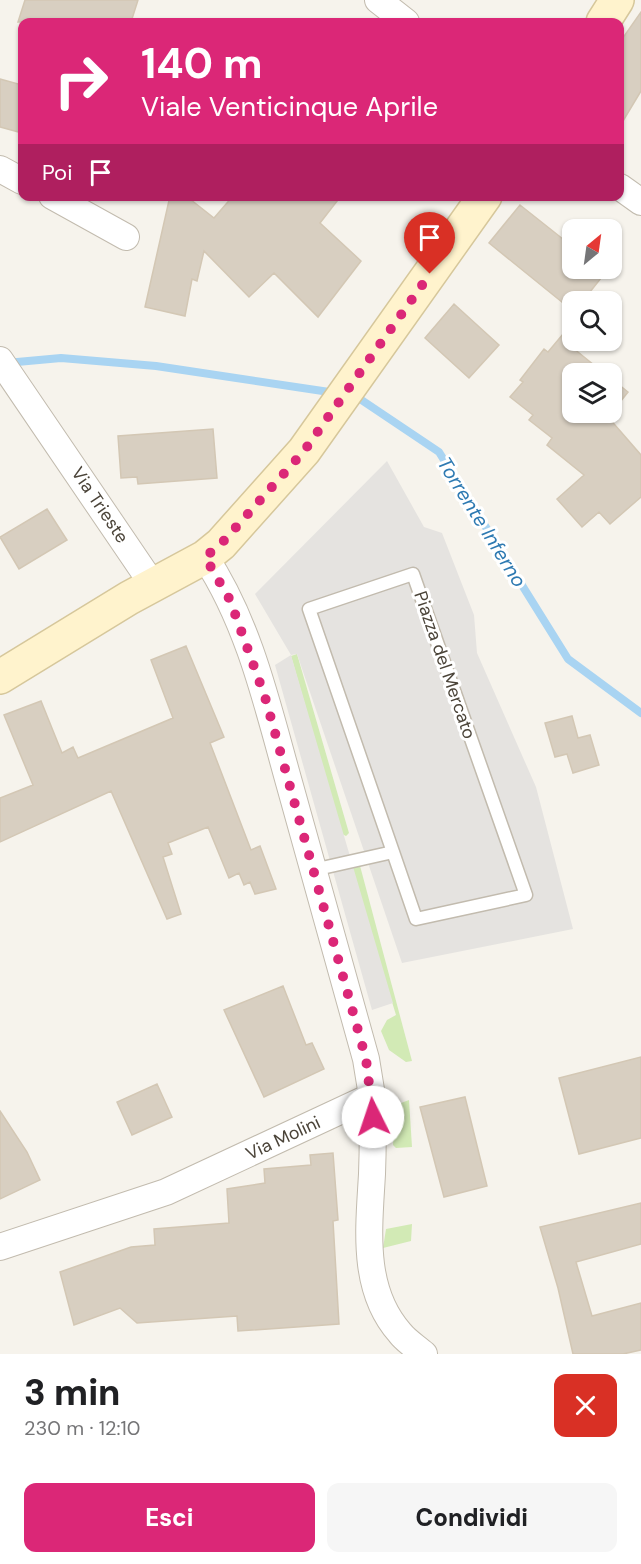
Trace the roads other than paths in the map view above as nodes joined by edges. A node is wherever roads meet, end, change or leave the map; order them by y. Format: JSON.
{"nodes":[{"id":1,"x":378,"y":0,"type":"edge"},
{"id":2,"x":617,"y":0,"type":"edge"},
{"id":3,"x":401,"y":18,"type":"edge"},
{"id":4,"x":606,"y":18,"type":"edge"},
{"id":5,"x":0,"y":170,"type":"edge"},
{"id":6,"x":18,"y":179,"type":"edge"},
{"id":7,"x":624,"y":190,"type":"edge"},
{"id":8,"x":61,"y":201,"type":"edge"},
{"id":9,"x":481,"y":201,"type":"edge"},
{"id":10,"x":641,"y":202,"type":"edge"},
{"id":11,"x":126,"y":237,"type":"dead end"},
{"id":12,"x":0,"y":360,"type":"edge"},
{"id":13,"x":205,"y":557,"type":"junction"},
{"id":14,"x":153,"y":585,"type":"junction"},
{"id":15,"x":0,"y":677,"type":"edge"},
{"id":16,"x":393,"y":852,"type":"junction"},
{"id":17,"x":313,"y":870,"type":"junction"},
{"id":18,"x":372,"y":1096,"type":"junction"},
{"id":19,"x":0,"y":1248,"type":"edge"},
{"id":20,"x":424,"y":1354,"type":"edge"}],
"edges":[{"from":1,"to":3,"type":"street"},
{"from":2,"to":4,"type":"main road"},
{"from":5,"to":6,"type":"street"},
{"from":7,"to":10,"type":"street"},
{"from":8,"to":11,"type":"street"},
{"from":9,"to":13,"type":"main road"},
{"from":12,"to":14,"type":"street","name":"Via Trieste"},
{"from":13,"to":14,"type":"main road"},
{"from":13,"to":17,"type":"street"},
{"from":14,"to":15,"type":"main road"},
{"from":16,"to":16,"type":"lane","name":"Piazza del Mercato"},
{"from":16,"to":17,"type":"lane"},
{"from":17,"to":18,"type":"street"},
{"from":18,"to":19,"type":"street","name":"Via Molini"},
{"from":18,"to":20,"type":"street"}]}
